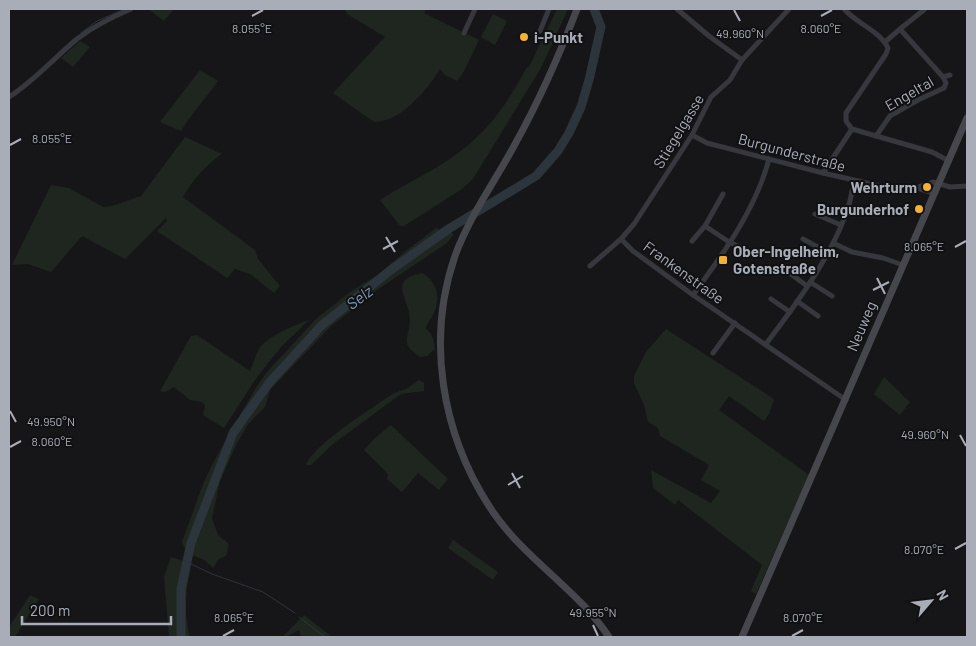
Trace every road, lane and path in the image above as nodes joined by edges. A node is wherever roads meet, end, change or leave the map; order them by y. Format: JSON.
{"nodes":[{"id":1,"x":131,"y":9,"type":"edge"},
{"id":2,"x":475,"y":9,"type":"edge"},
{"id":3,"x":549,"y":9,"type":"edge"},
{"id":4,"x":577,"y":9,"type":"edge"},
{"id":5,"x":677,"y":9,"type":"edge"},
{"id":6,"x":789,"y":9,"type":"edge"},
{"id":7,"x":844,"y":9,"type":"edge"},
{"id":8,"x":925,"y":9,"type":"edge"},
{"id":9,"x":900,"y":29,"type":"junction"},
{"id":10,"x":540,"y":31,"type":"dead end"},
{"id":11,"x":464,"y":33,"type":"dead end"},
{"id":12,"x":885,"y":42,"type":"junction"},
{"id":13,"x":742,"y":60,"type":"junction"},
{"id":14,"x":950,"y":75,"type":"dead end"},
{"id":15,"x":944,"y":77,"type":"junction"},
{"id":16,"x":9,"y":97,"type":"edge"},
{"id":17,"x":967,"y":118,"type":"edge"},
{"id":18,"x":852,"y":129,"type":"junction"},
{"id":19,"x":692,"y":135,"type":"junction"},
{"id":20,"x":876,"y":136,"type":"junction"},
{"id":21,"x":769,"y":159,"type":"junction"},
{"id":22,"x":949,"y":161,"type":"junction"},
{"id":23,"x":823,"y":173,"type":"junction"},
{"id":24,"x":854,"y":181,"type":"junction"},
{"id":25,"x":939,"y":184,"type":"junction"},
{"id":26,"x":967,"y":186,"type":"edge"},
{"id":27,"x":917,"y":188,"type":"junction"},
{"id":28,"x":724,"y":194,"type":"dead end"},
{"id":29,"x":935,"y":194,"type":"junction"},
{"id":30,"x":815,"y":214,"type":"dead end"},
{"id":31,"x":841,"y":225,"type":"junction"},
{"id":32,"x":705,"y":226,"type":"junction"},
{"id":33,"x":621,"y":239,"type":"junction"},
{"id":34,"x":803,"y":239,"type":"dead end"},
{"id":35,"x":692,"y":241,"type":"dead end"},
{"id":36,"x":729,"y":242,"type":"junction"},
{"id":37,"x":833,"y":243,"type":"junction"},
{"id":38,"x":827,"y":252,"type":"junction"},
{"id":39,"x":755,"y":254,"type":"dead end"},
{"id":40,"x":903,"y":265,"type":"junction"},
{"id":41,"x":590,"y":266,"type":"dead end"},
{"id":42,"x":788,"y":272,"type":"dead end"},
{"id":43,"x":808,"y":284,"type":"junction"},
{"id":44,"x":693,"y":295,"type":"junction"},
{"id":45,"x":832,"y":296,"type":"dead end"},
{"id":46,"x":771,"y":299,"type":"dead end"},
{"id":47,"x":797,"y":301,"type":"junction"},
{"id":48,"x":790,"y":312,"type":"junction"},
{"id":49,"x":818,"y":316,"type":"dead end"},
{"id":50,"x":735,"y":323,"type":"junction"},
{"id":51,"x":766,"y":344,"type":"junction"},
{"id":52,"x":713,"y":353,"type":"dead end"},
{"id":53,"x":846,"y":400,"type":"junction"},
{"id":54,"x":608,"y":637,"type":"edge"},
{"id":55,"x":742,"y":637,"type":"edge"}],
"edges":[{"from":1,"to":16,"type":"street"},
{"from":2,"to":11,"type":"street"},
{"from":3,"to":10,"type":"street"},
{"from":4,"to":54,"type":"main road"},
{"from":5,"to":13,"type":"street"},
{"from":6,"to":13,"type":"street","name":"Stiegelgasse"},
{"from":7,"to":12,"type":"street"},
{"from":8,"to":9,"type":"street"},
{"from":9,"to":12,"type":"street"},
{"from":9,"to":15,"type":"street"},
{"from":12,"to":18,"type":"street"},
{"from":13,"to":19,"type":"street","name":"Stiegelgasse"},
{"from":14,"to":15,"type":"street","name":"Engeltal"},
{"from":15,"to":20,"type":"street","name":"Engeltal"},
{"from":17,"to":22,"type":"main road","name":"Neuweg"},
{"from":18,"to":20,"type":"street"},
{"from":18,"to":23,"type":"street"},
{"from":19,"to":21,"type":"street","name":"Burgunderstraße"},
{"from":19,"to":33,"type":"street","name":"Stiegelgasse"},
{"from":20,"to":22,"type":"street"},
{"from":21,"to":23,"type":"street","name":"Burgunderstraße"},
{"from":21,"to":36,"type":"street"},
{"from":22,"to":25,"type":"main road","name":"Neuweg"},
{"from":23,"to":24,"type":"street","name":"Burgunderstraße"},
{"from":24,"to":27,"type":"street","name":"Burgunderstraße"},
{"from":24,"to":31,"type":"street"},
{"from":25,"to":26,"type":"street","name":"Burgunderstraße"},
{"from":25,"to":27,"type":"street","name":"Burgunderstraße"},
{"from":25,"to":29,"type":"main road","name":"Neuweg"},
{"from":27,"to":29,"type":"street","name":"Burgunderstraße"},
{"from":28,"to":32,"type":"street"},
{"from":29,"to":40,"type":"main road","name":"Neuweg"},
{"from":30,"to":31,"type":"street"},
{"from":31,"to":37,"type":"street"},
{"from":32,"to":35,"type":"street"},
{"from":32,"to":36,"type":"street"},
{"from":33,"to":41,"type":"street","name":"Stiegelgasse"},
{"from":33,"to":44,"type":"street","name":"Frankenstraße"},
{"from":34,"to":38,"type":"street"},
{"from":36,"to":39,"type":"street"},
{"from":36,"to":44,"type":"street"},
{"from":37,"to":38,"type":"street"},
{"from":37,"to":40,"type":"street"},
{"from":38,"to":43,"type":"street"},
{"from":40,"to":53,"type":"main road","name":"Neuweg"},
{"from":42,"to":43,"type":"street"},
{"from":43,"to":45,"type":"street"},
{"from":43,"to":47,"type":"street"},
{"from":44,"to":50,"type":"street","name":"Frankenstraße"},
{"from":46,"to":48,"type":"street"},
{"from":47,"to":48,"type":"street"},
{"from":47,"to":49,"type":"street"},
{"from":48,"to":51,"type":"street"},
{"from":50,"to":51,"type":"street","name":"Frankenstraße"},
{"from":50,"to":52,"type":"street"},
{"from":51,"to":53,"type":"street","name":"Frankenstraße"},
{"from":53,"to":55,"type":"main road","name":"Neuweg"}]}
